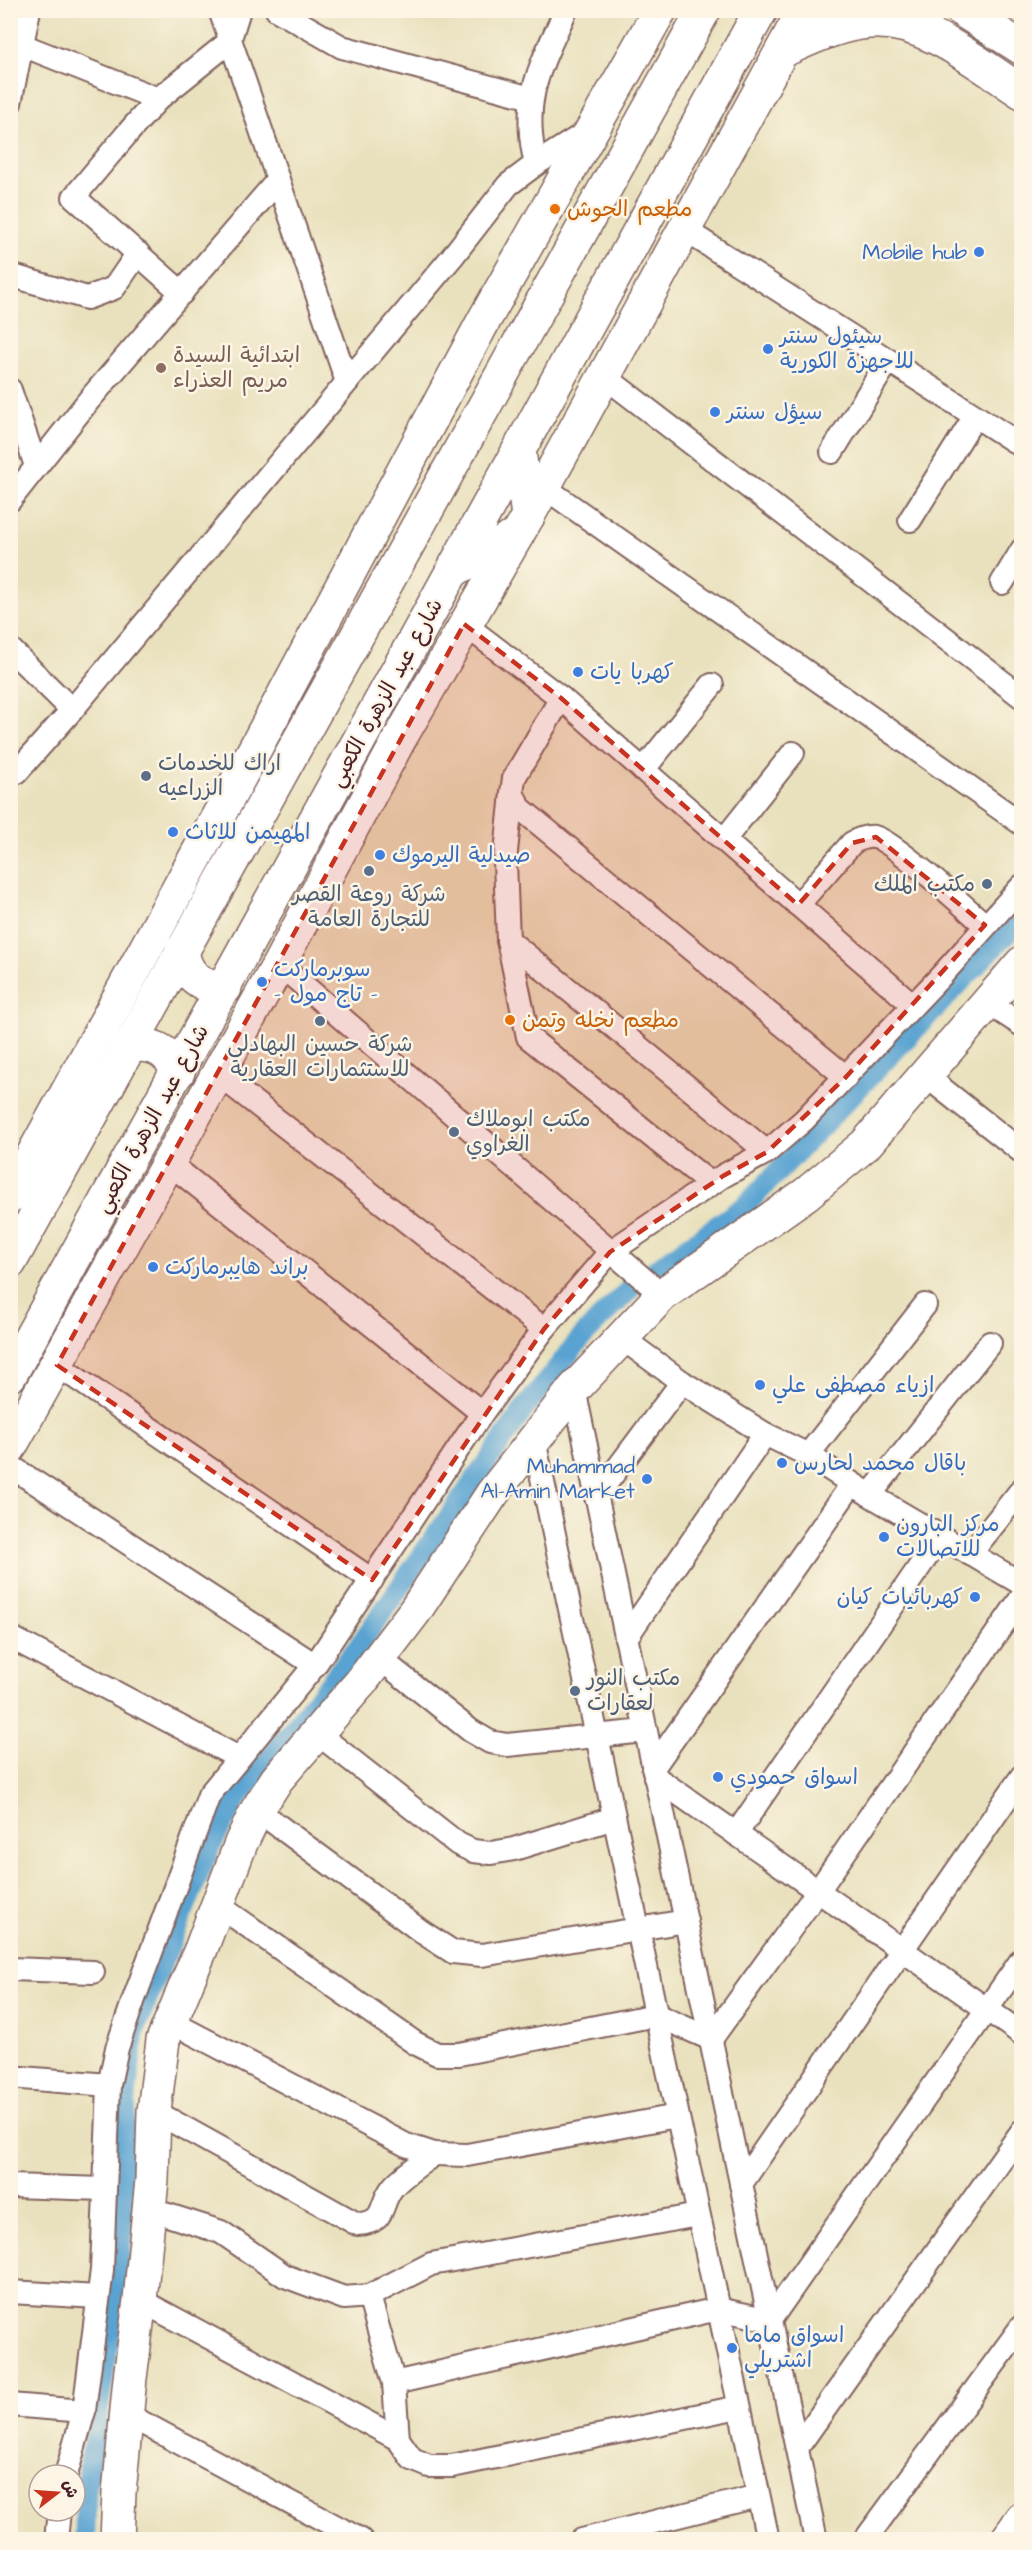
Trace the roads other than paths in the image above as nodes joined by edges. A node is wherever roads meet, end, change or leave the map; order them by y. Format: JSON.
{"nodes":[{"id":1,"x":29,"y":10,"type":"edge"},
{"id":2,"x":220,"y":10,"type":"edge"},
{"id":3,"x":239,"y":10,"type":"edge"},
{"id":4,"x":566,"y":10,"type":"edge"},
{"id":5,"x":660,"y":10,"type":"edge"},
{"id":6,"x":704,"y":10,"type":"edge"},
{"id":7,"x":761,"y":10,"type":"edge"},
{"id":8,"x":804,"y":10,"type":"edge"},
{"id":9,"x":962,"y":10,"type":"edge"},
{"id":10,"x":288,"y":13,"type":"edge"},
{"id":11,"x":866,"y":16,"type":"edge"},
{"id":12,"x":230,"y":42,"type":"junction"},
{"id":13,"x":22,"y":45,"type":"junction"},
{"id":14,"x":1022,"y":48,"type":"edge"},
{"id":15,"x":782,"y":51,"type":"junction"},
{"id":16,"x":1022,"y":92,"type":"edge"},
{"id":17,"x":158,"y":99,"type":"junction"},
{"id":18,"x":531,"y":99,"type":"junction"},
{"id":19,"x":10,"y":103,"type":"edge"},
{"id":20,"x":594,"y":127,"type":"junction"},
{"id":21,"x":536,"y":164,"type":"junction"},
{"id":22,"x":278,"y":180,"type":"junction"},
{"id":23,"x":685,"y":230,"type":"junction"},
{"id":24,"x":138,"y":253,"type":"junction"},
{"id":25,"x":10,"y":276,"type":"edge"},
{"id":26,"x":182,"y":293,"type":"junction"},
{"id":27,"x":888,"y":361,"type":"junction"},
{"id":28,"x":604,"y":376,"type":"junction"},
{"id":29,"x":347,"y":382,"type":"junction"},
{"id":30,"x":10,"y":390,"type":"edge"},
{"id":31,"x":975,"y":416,"type":"junction"},
{"id":32,"x":1022,"y":446,"type":"edge"},
{"id":33,"x":519,"y":451,"type":"junction"},
{"id":34,"x":832,"y":452,"type":"dead end"},
{"id":35,"x":36,"y":466,"type":"junction"},
{"id":36,"x":544,"y":487,"type":"junction"},
{"id":37,"x":10,"y":500,"type":"edge"},
{"id":38,"x":910,"y":520,"type":"dead end"},
{"id":39,"x":523,"y":525,"type":"junction"},
{"id":40,"x":1022,"y":550,"type":"edge"},
{"id":41,"x":454,"y":570,"type":"junction"},
{"id":42,"x":1002,"y":583,"type":"dead end"},
{"id":43,"x":464,"y":624,"type":"junction"},
{"id":44,"x":10,"y":649,"type":"edge"},
{"id":45,"x":712,"y":685,"type":"dead end"},
{"id":46,"x":1022,"y":697,"type":"edge"},
{"id":47,"x":561,"y":698,"type":"junction"},
{"id":48,"x":72,"y":710,"type":"junction"},
{"id":49,"x":793,"y":753,"type":"dead end"},
{"id":50,"x":643,"y":770,"type":"junction"},
{"id":51,"x":10,"y":776,"type":"edge"},
{"id":52,"x":512,"y":793,"type":"junction"},
{"id":53,"x":1022,"y":824,"type":"edge"},
{"id":54,"x":724,"y":840,"type":"junction"},
{"id":55,"x":1022,"y":886,"type":"edge"},
{"id":56,"x":798,"y":905,"type":"junction"},
{"id":57,"x":985,"y":925,"type":"junction"},
{"id":58,"x":508,"y":940,"type":"junction"},
{"id":59,"x":182,"y":950,"type":"junction"},
{"id":60,"x":1022,"y":963,"type":"edge"},
{"id":61,"x":279,"y":964,"type":"junction"},
{"id":62,"x":225,"y":988,"type":"junction"},
{"id":63,"x":988,"y":1003,"type":"junction"},
{"id":64,"x":913,"y":1005,"type":"junction"},
{"id":65,"x":1022,"y":1025,"type":"edge"},
{"id":66,"x":128,"y":1047,"type":"junction"},
{"id":67,"x":178,"y":1072,"type":"junction"},
{"id":68,"x":218,"y":1074,"type":"junction"},
{"id":69,"x":926,"y":1076,"type":"junction"},
{"id":70,"x":846,"y":1077,"type":"junction"},
{"id":71,"x":767,"y":1152,"type":"junction"},
{"id":72,"x":1022,"y":1152,"type":"edge"},
{"id":73,"x":168,"y":1163,"type":"junction"},
{"id":74,"x":711,"y":1184,"type":"junction"},
{"id":75,"x":12,"y":1190,"type":"edge"},
{"id":76,"x":610,"y":1252,"type":"junction"},
{"id":77,"x":10,"y":1262,"type":"edge"},
{"id":78,"x":662,"y":1295,"type":"junction"},
{"id":79,"x":925,"y":1305,"type":"dead end"},
{"id":80,"x":544,"y":1329,"type":"junction"},
{"id":81,"x":623,"y":1339,"type":"junction"},
{"id":82,"x":990,"y":1343,"type":"dead end"},
{"id":83,"x":57,"y":1365,"type":"junction"},
{"id":84,"x":10,"y":1376,"type":"edge"},
{"id":85,"x":682,"y":1382,"type":"junction"},
{"id":86,"x":574,"y":1389,"type":"junction"},
{"id":87,"x":482,"y":1413,"type":"junction"},
{"id":88,"x":765,"y":1434,"type":"junction"},
{"id":89,"x":534,"y":1440,"type":"junction"},
{"id":90,"x":10,"y":1447,"type":"edge"},
{"id":91,"x":808,"y":1455,"type":"junction"},
{"id":92,"x":10,"y":1466,"type":"edge"},
{"id":93,"x":1022,"y":1489,"type":"edge"},
{"id":94,"x":861,"y":1490,"type":"junction"},
{"id":95,"x":596,"y":1497,"type":"junction"},
{"id":96,"x":940,"y":1537,"type":"junction"},
{"id":97,"x":970,"y":1554,"type":"junction"},
{"id":98,"x":372,"y":1580,"type":"junction"},
{"id":99,"x":1022,"y":1584,"type":"edge"},
{"id":100,"x":1022,"y":1597,"type":"edge"},
{"id":101,"x":10,"y":1637,"type":"edge"},
{"id":102,"x":626,"y":1638,"type":"junction"},
{"id":103,"x":379,"y":1658,"type":"junction"},
{"id":104,"x":315,"y":1665,"type":"junction"},
{"id":105,"x":645,"y":1731,"type":"junction"},
{"id":106,"x":317,"y":1733,"type":"junction"},
{"id":107,"x":597,"y":1738,"type":"junction"},
{"id":108,"x":239,"y":1758,"type":"junction"},
{"id":109,"x":654,"y":1773,"type":"junction"},
{"id":110,"x":1022,"y":1776,"type":"edge"},
{"id":111,"x":257,"y":1810,"type":"junction"},
{"id":112,"x":614,"y":1818,"type":"junction"},
{"id":113,"x":736,"y":1834,"type":"junction"},
{"id":114,"x":818,"y":1891,"type":"junction"},
{"id":115,"x":218,"y":1905,"type":"junction"},
{"id":116,"x":686,"y":1921,"type":"junction"},
{"id":117,"x":638,"y":1930,"type":"junction"},
{"id":118,"x":902,"y":1949,"type":"junction"},
{"id":119,"x":1022,"y":1959,"type":"edge"},
{"id":120,"x":10,"y":1969,"type":"edge"},
{"id":121,"x":93,"y":1972,"type":"dead end"},
{"id":122,"x":986,"y":2009,"type":"junction"},
{"id":123,"x":656,"y":2015,"type":"junction"},
{"id":124,"x":171,"y":2022,"type":"junction"},
{"id":125,"x":1022,"y":2034,"type":"edge"},
{"id":126,"x":711,"y":2039,"type":"junction"},
{"id":127,"x":10,"y":2077,"type":"edge"},
{"id":128,"x":109,"y":2085,"type":"junction"},
{"id":129,"x":154,"y":2111,"type":"junction"},
{"id":130,"x":677,"y":2116,"type":"junction"},
{"id":131,"x":1022,"y":2131,"type":"edge"},
{"id":132,"x":434,"y":2154,"type":"junction"},
{"id":133,"x":741,"y":2184,"type":"junction"},
{"id":134,"x":10,"y":2186,"type":"edge"},
{"id":135,"x":104,"y":2189,"type":"junction"},
{"id":136,"x":149,"y":2209,"type":"junction"},
{"id":137,"x":698,"y":2215,"type":"junction"},
{"id":138,"x":10,"y":2292,"type":"edge"},
{"id":139,"x":369,"y":2296,"type":"junction"},
{"id":140,"x":98,"y":2297,"type":"junction"},
{"id":141,"x":140,"y":2300,"type":"junction"},
{"id":142,"x":718,"y":2309,"type":"junction"},
{"id":143,"x":770,"y":2320,"type":"junction"},
{"id":144,"x":1022,"y":2326,"type":"edge"},
{"id":145,"x":394,"y":2383,"type":"junction"},
{"id":146,"x":10,"y":2405,"type":"edge"},
{"id":147,"x":739,"y":2407,"type":"junction"},
{"id":148,"x":84,"y":2411,"type":"junction"},
{"id":149,"x":126,"y":2414,"type":"junction"},
{"id":150,"x":398,"y":2439,"type":"junction"},
{"id":151,"x":797,"y":2448,"type":"junction"},
{"id":152,"x":69,"y":2463,"type":"edge"},
{"id":153,"x":758,"y":2496,"type":"junction"},
{"id":154,"x":1022,"y":2519,"type":"edge"},
{"id":155,"x":58,"y":2523,"type":"edge"},
{"id":156,"x":56,"y":2540,"type":"edge"},
{"id":157,"x":117,"y":2540,"type":"edge"},
{"id":158,"x":361,"y":2540,"type":"edge"},
{"id":159,"x":582,"y":2540,"type":"edge"},
{"id":160,"x":768,"y":2540,"type":"edge"},
{"id":161,"x":816,"y":2540,"type":"edge"},
{"id":162,"x":865,"y":2540,"type":"edge"},
{"id":163,"x":1007,"y":2540,"type":"edge"}],
"edges":[{"from":1,"to":13,"type":"street"},
{"from":2,"to":12,"type":"street"},
{"from":3,"to":12,"type":"street"},
{"from":4,"to":18,"type":"street"},
{"from":5,"to":20,"type":"street"},
{"from":6,"to":59,"type":"street"},
{"from":7,"to":33,"type":"street","name":"شارع عبد الزهرة الكعبي"},
{"from":8,"to":15,"type":"street"},
{"from":9,"to":14,"type":"street"},
{"from":10,"to":18,"type":"street"},
{"from":11,"to":15,"type":"street"},
{"from":11,"to":16,"type":"street"},
{"from":12,"to":17,"type":"street"},
{"from":12,"to":22,"type":"street"},
{"from":13,"to":17,"type":"street"},
{"from":13,"to":19,"type":"street"},
{"from":15,"to":23,"type":"street"},
{"from":17,"to":24,"type":"street"},
{"from":18,"to":21,"type":"street"},
{"from":20,"to":21,"type":"street"},
{"from":20,"to":75,"type":"street"},
{"from":21,"to":29,"type":"street"},
{"from":22,"to":26,"type":"street"},
{"from":22,"to":29,"type":"street"},
{"from":23,"to":27,"type":"street"},
{"from":23,"to":28,"type":"street"},
{"from":24,"to":25,"type":"street"},
{"from":24,"to":26,"type":"street"},
{"from":26,"to":35,"type":"street"},
{"from":27,"to":31,"type":"street"},
{"from":27,"to":34,"type":"street"},
{"from":28,"to":36,"type":"street"},
{"from":28,"to":46,"type":"street"},
{"from":29,"to":48,"type":"street"},
{"from":30,"to":35,"type":"street"},
{"from":31,"to":32,"type":"street"},
{"from":31,"to":38,"type":"street"},
{"from":33,"to":39,"type":"street"},
{"from":33,"to":41,"type":"street","name":"شارع عبد الزهرة الكعبي"},
{"from":35,"to":37,"type":"street"},
{"from":36,"to":39,"type":"street"},
{"from":36,"to":53,"type":"street"},
{"from":39,"to":41,"type":"street"},
{"from":39,"to":43,"type":"street"},
{"from":40,"to":42,"type":"street"},
{"from":41,"to":62,"type":"street","name":"شارع عبد الزهرة الكعبي"},
{"from":43,"to":47,"type":"street"},
{"from":43,"to":61,"type":"street"},
{"from":44,"to":48,"type":"street"},
{"from":45,"to":50,"type":"street"},
{"from":47,"to":50,"type":"street"},
{"from":47,"to":52,"type":"street"},
{"from":48,"to":51,"type":"street"},
{"from":49,"to":54,"type":"street"},
{"from":50,"to":54,"type":"street"},
{"from":52,"to":58,"type":"street"},
{"from":52,"to":70,"type":"street"},
{"from":54,"to":56,"type":"street"},
{"from":55,"to":57,"type":"street"},
{"from":56,"to":57,"type":"street"},
{"from":56,"to":64,"type":"street"},
{"from":57,"to":64,"type":"street"},
{"from":58,"to":71,"type":"street"},
{"from":58,"to":74,"type":"street"},
{"from":59,"to":62,"type":"street"},
{"from":59,"to":66,"type":"street"},
{"from":60,"to":63,"type":"street"},
{"from":61,"to":68,"type":"street"},
{"from":61,"to":76,"type":"street"},
{"from":62,"to":67,"type":"street","name":"شارع عبد الزهرة الكعبي"},
{"from":63,"to":65,"type":"street"},
{"from":63,"to":69,"type":"street"},
{"from":64,"to":70,"type":"street"},
{"from":66,"to":67,"type":"street"},
{"from":66,"to":77,"type":"street"},
{"from":67,"to":84,"type":"street","name":"شارع عبد الزهرة الكعبي"},
{"from":68,"to":73,"type":"street"},
{"from":68,"to":80,"type":"street"},
{"from":69,"to":72,"type":"street"},
{"from":69,"to":78,"type":"street"},
{"from":70,"to":71,"type":"street"},
{"from":71,"to":74,"type":"street"},
{"from":73,"to":83,"type":"street"},
{"from":73,"to":87,"type":"street"},
{"from":74,"to":76,"type":"street"},
{"from":76,"to":78,"type":"street"},
{"from":76,"to":80,"type":"street"},
{"from":78,"to":81,"type":"street"},
{"from":79,"to":91,"type":"street"},
{"from":80,"to":87,"type":"street"},
{"from":81,"to":85,"type":"street"},
{"from":81,"to":86,"type":"street"},
{"from":82,"to":94,"type":"street"},
{"from":83,"to":90,"type":"street"},
{"from":83,"to":98,"type":"street"},
{"from":85,"to":88,"type":"street"},
{"from":85,"to":95,"type":"street"},
{"from":86,"to":89,"type":"street"},
{"from":86,"to":95,"type":"street"},
{"from":87,"to":98,"type":"street"},
{"from":88,"to":91,"type":"street"},
{"from":88,"to":102,"type":"street"},
{"from":89,"to":103,"type":"street"},
{"from":89,"to":107,"type":"street"},
{"from":91,"to":94,"type":"street"},
{"from":92,"to":104,"type":"street"},
{"from":93,"to":97,"type":"street"},
{"from":94,"to":96,"type":"street"},
{"from":94,"to":109,"type":"street"},
{"from":95,"to":102,"type":"street"},
{"from":96,"to":97,"type":"street"},
{"from":96,"to":113,"type":"street"},
{"from":97,"to":99,"type":"street"},
{"from":98,"to":104,"type":"street"},
{"from":100,"to":114,"type":"street"},
{"from":101,"to":108,"type":"street"},
{"from":102,"to":105,"type":"street"},
{"from":103,"to":106,"type":"street"},
{"from":103,"to":107,"type":"street"},
{"from":104,"to":108,"type":"street"},
{"from":105,"to":107,"type":"street"},
{"from":105,"to":109,"type":"street"},
{"from":106,"to":111,"type":"street"},
{"from":106,"to":112,"type":"street"},
{"from":107,"to":112,"type":"street"},
{"from":108,"to":128,"type":"street"},
{"from":109,"to":113,"type":"street"},
{"from":109,"to":116,"type":"street"},
{"from":110,"to":118,"type":"street"},
{"from":111,"to":115,"type":"street"},
{"from":111,"to":117,"type":"street"},
{"from":112,"to":117,"type":"street"},
{"from":113,"to":114,"type":"street"},
{"from":114,"to":118,"type":"street"},
{"from":114,"to":126,"type":"street"},
{"from":115,"to":123,"type":"street"},
{"from":115,"to":124,"type":"street"},
{"from":116,"to":117,"type":"street"},
{"from":116,"to":126,"type":"street"},
{"from":117,"to":123,"type":"street"},
{"from":118,"to":122,"type":"street"},
{"from":118,"to":133,"type":"street"},
{"from":119,"to":122,"type":"street"},
{"from":120,"to":121,"type":"street"},
{"from":122,"to":125,"type":"street"},
{"from":122,"to":143,"type":"street"},
{"from":123,"to":126,"type":"street"},
{"from":123,"to":130,"type":"street"},
{"from":124,"to":129,"type":"street"},
{"from":124,"to":132,"type":"street"},
{"from":126,"to":133,"type":"street"},
{"from":127,"to":128,"type":"street"},
{"from":128,"to":135,"type":"street"},
{"from":129,"to":132,"type":"street"},
{"from":129,"to":136,"type":"street"},
{"from":130,"to":132,"type":"street"},
{"from":130,"to":137,"type":"street"},
{"from":131,"to":151,"type":"street"},
{"from":133,"to":143,"type":"street"},
{"from":134,"to":135,"type":"street"},
{"from":135,"to":140,"type":"street"},
{"from":136,"to":139,"type":"street"},
{"from":136,"to":141,"type":"street"},
{"from":137,"to":139,"type":"street"},
{"from":137,"to":142,"type":"street"},
{"from":138,"to":140,"type":"street"},
{"from":139,"to":145,"type":"street"},
{"from":140,"to":148,"type":"street"},
{"from":141,"to":149,"type":"street"},
{"from":141,"to":150,"type":"street"},
{"from":142,"to":143,"type":"street"},
{"from":142,"to":145,"type":"street"},
{"from":142,"to":147,"type":"street"},
{"from":143,"to":151,"type":"street"},
{"from":144,"to":162,"type":"street"},
{"from":145,"to":150,"type":"street"},
{"from":146,"to":148,"type":"street"},
{"from":147,"to":150,"type":"street"},
{"from":147,"to":153,"type":"street"},
{"from":148,"to":152,"type":"street"},
{"from":149,"to":157,"type":"street"},
{"from":149,"to":158,"type":"street"},
{"from":151,"to":161,"type":"street"},
{"from":153,"to":159,"type":"street"},
{"from":153,"to":160,"type":"street"},
{"from":154,"to":163,"type":"street"},
{"from":155,"to":156,"type":"street"}]}
